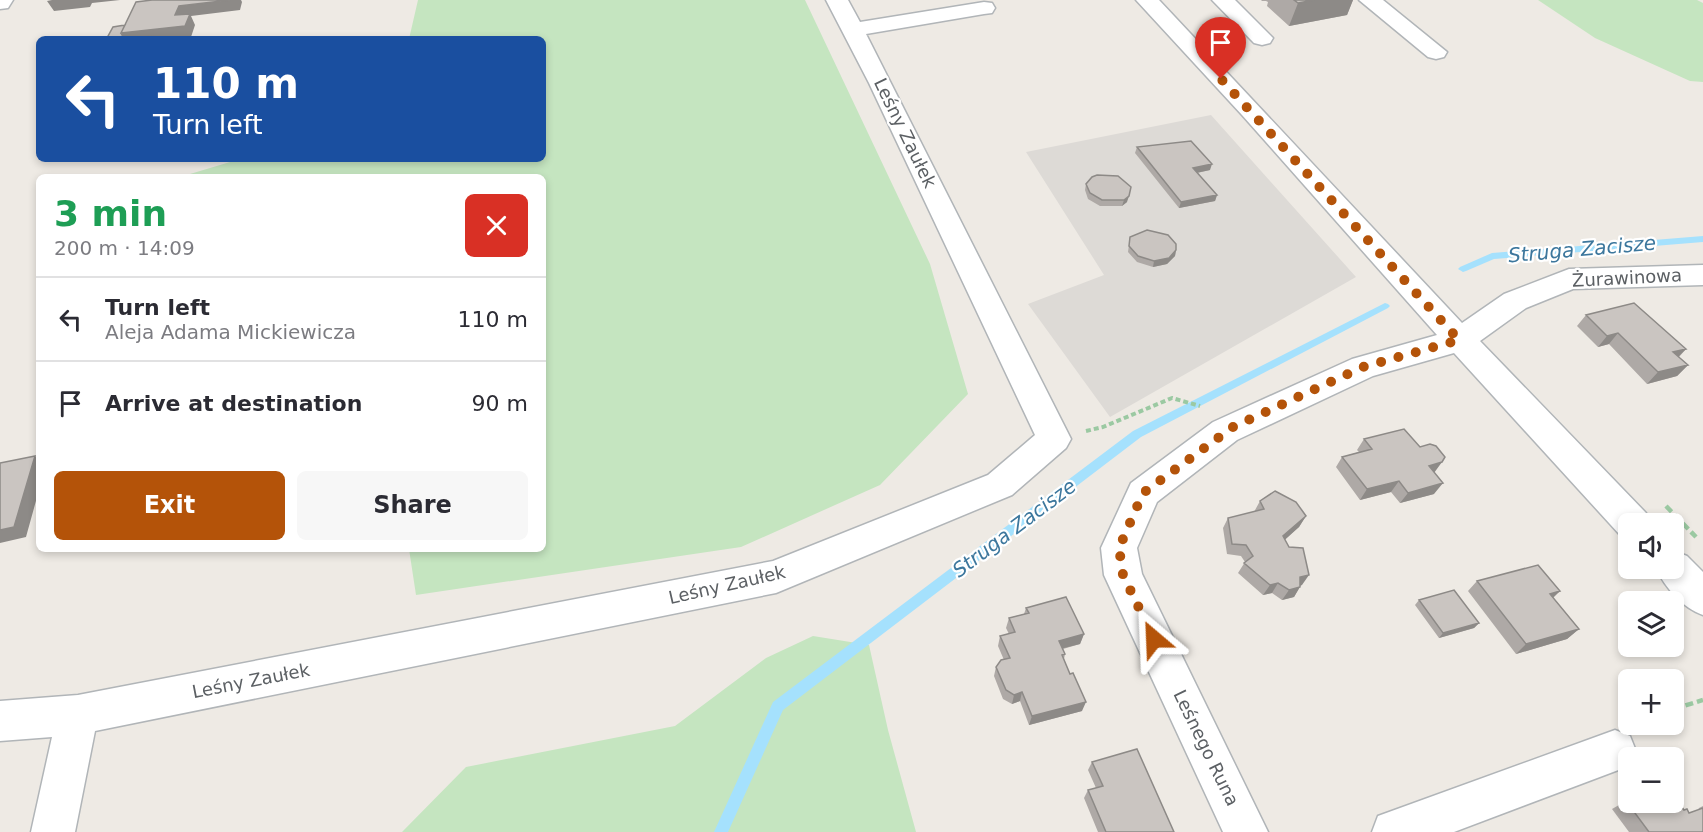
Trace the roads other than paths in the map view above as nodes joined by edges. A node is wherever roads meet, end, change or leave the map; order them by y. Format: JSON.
{"nodes":[{"id":1,"x":1147,"y":0,"type":"edge"},
{"id":2,"x":1223,"y":0,"type":"edge"},
{"id":3,"x":1370,"y":0,"type":"edge"},
{"id":4,"x":984,"y":8,"type":"dead end"},
{"id":5,"x":845,"y":15,"type":"edge"},
{"id":6,"x":1262,"y":38,"type":"dead end"},
{"id":7,"x":1436,"y":52,"type":"dead end"},
{"id":8,"x":1703,"y":275,"type":"edge"},
{"id":9,"x":1459,"y":340,"type":"junction"},
{"id":10,"x":1623,"y":513,"type":"edge"},
{"id":11,"x":1684,"y":578,"type":"edge"},
{"id":12,"x":1703,"y":598,"type":"edge"},
{"id":13,"x":78,"y":715,"type":"junction"},
{"id":14,"x":0,"y":720,"type":"edge"},
{"id":15,"x":1615,"y":751,"type":"dead end"},
{"id":16,"x":53,"y":832,"type":"edge"},
{"id":17,"x":1246,"y":832,"type":"edge"},
{"id":18,"x":1394,"y":832,"type":"edge"}],
"edges":[{"from":1,"to":9,"type":"street"},
{"from":2,"to":6,"type":"street"},
{"from":3,"to":7,"type":"street"},
{"from":4,"to":5,"type":"street","name":"Leśny Zaułek"},
{"from":5,"to":13,"type":"street","name":"Leśny Zaułek"},
{"from":8,"to":9,"type":"street","name":"Żurawinowa"},
{"from":9,"to":10,"type":"street"},
{"from":9,"to":17,"type":"street","name":"Leśnego Runa"},
{"from":11,"to":12,"type":"street"},
{"from":13,"to":14,"type":"street","name":"Leśny Zaułek"},
{"from":13,"to":16,"type":"street"},
{"from":15,"to":18,"type":"street"}]}
